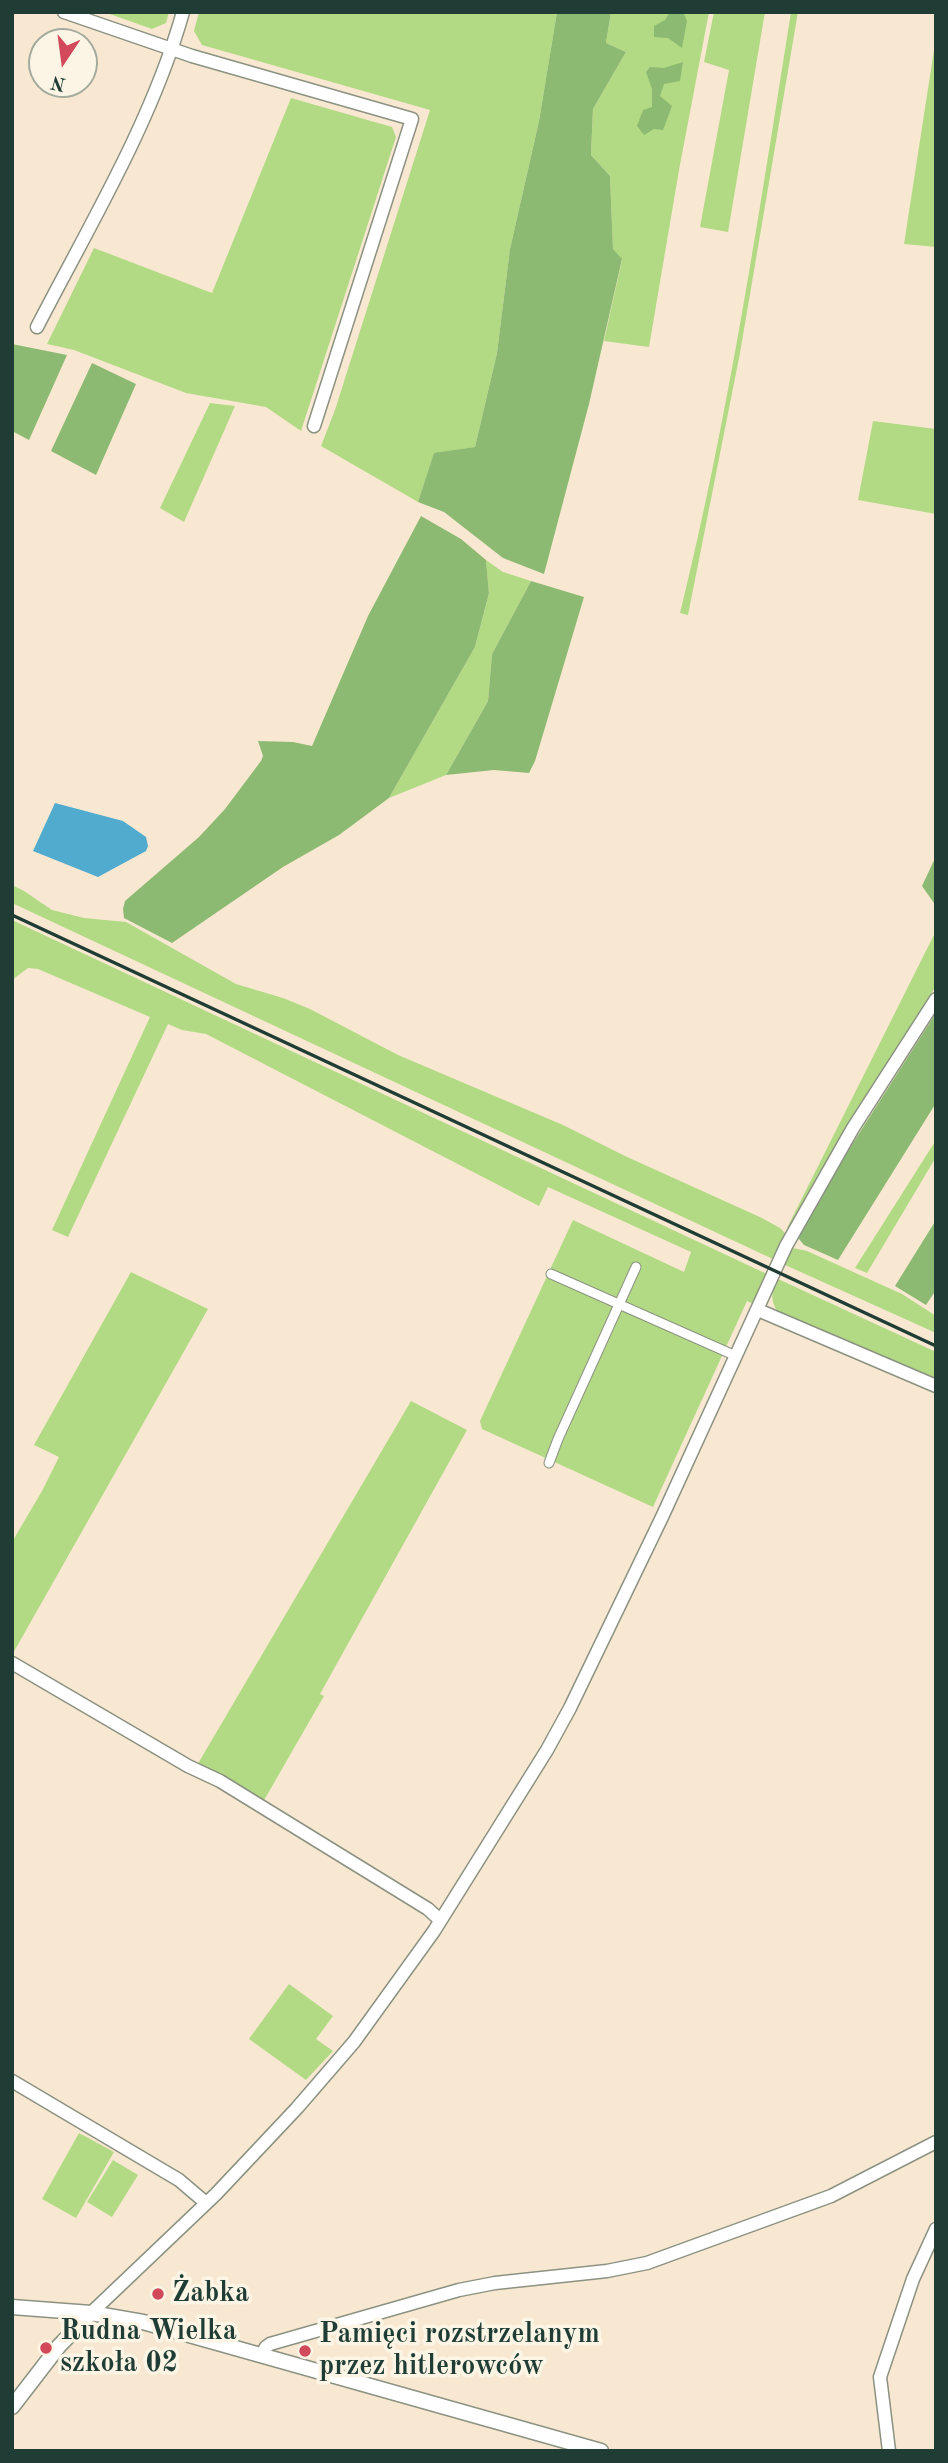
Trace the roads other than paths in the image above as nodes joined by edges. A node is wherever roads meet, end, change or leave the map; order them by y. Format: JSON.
{"nodes":[{"id":1,"x":64,"y":12,"type":"edge"},
{"id":2,"x":183,"y":12,"type":"edge"},
{"id":3,"x":172,"y":50,"type":"junction"},
{"id":4,"x":37,"y":327,"type":"dead end"},
{"id":5,"x":314,"y":426,"type":"dead end"},
{"id":6,"x":936,"y":999,"type":"edge"},
{"id":7,"x":636,"y":1267,"type":"dead end"},
{"id":8,"x":551,"y":1274,"type":"dead end"},
{"id":9,"x":619,"y":1304,"type":"junction"},
{"id":10,"x":758,"y":1310,"type":"junction"},
{"id":11,"x":736,"y":1356,"type":"junction"},
{"id":12,"x":936,"y":1386,"type":"edge"},
{"id":13,"x":549,"y":1464,"type":"dead end"},
{"id":14,"x":12,"y":1663,"type":"edge"},
{"id":15,"x":440,"y":1920,"type":"junction"},
{"id":16,"x":12,"y":2081,"type":"edge"},
{"id":17,"x":936,"y":2142,"type":"edge"},
{"id":18,"x":206,"y":2203,"type":"junction"},
{"id":19,"x":936,"y":2230,"type":"edge"},
{"id":20,"x":12,"y":2307,"type":"edge"},
{"id":21,"x":92,"y":2313,"type":"junction"},
{"id":22,"x":261,"y":2356,"type":"junction"},
{"id":23,"x":12,"y":2407,"type":"edge"},
{"id":24,"x":601,"y":2451,"type":"edge"},
{"id":25,"x":889,"y":2451,"type":"edge"}],
"edges":[{"from":1,"to":3,"type":"street"},
{"from":2,"to":3,"type":"street"},
{"from":3,"to":4,"type":"street"},
{"from":3,"to":5,"type":"street"},
{"from":6,"to":10,"type":"street"},
{"from":7,"to":9,"type":"street"},
{"from":8,"to":9,"type":"street"},
{"from":9,"to":11,"type":"street"},
{"from":9,"to":13,"type":"street"},
{"from":10,"to":11,"type":"street"},
{"from":10,"to":12,"type":"street"},
{"from":11,"to":15,"type":"street"},
{"from":14,"to":15,"type":"street"},
{"from":15,"to":18,"type":"street"},
{"from":16,"to":18,"type":"street"},
{"from":17,"to":22,"type":"street"},
{"from":18,"to":21,"type":"street"},
{"from":19,"to":25,"type":"street"},
{"from":20,"to":21,"type":"street"},
{"from":21,"to":22,"type":"street"},
{"from":21,"to":23,"type":"street"},
{"from":22,"to":24,"type":"street"}]}
